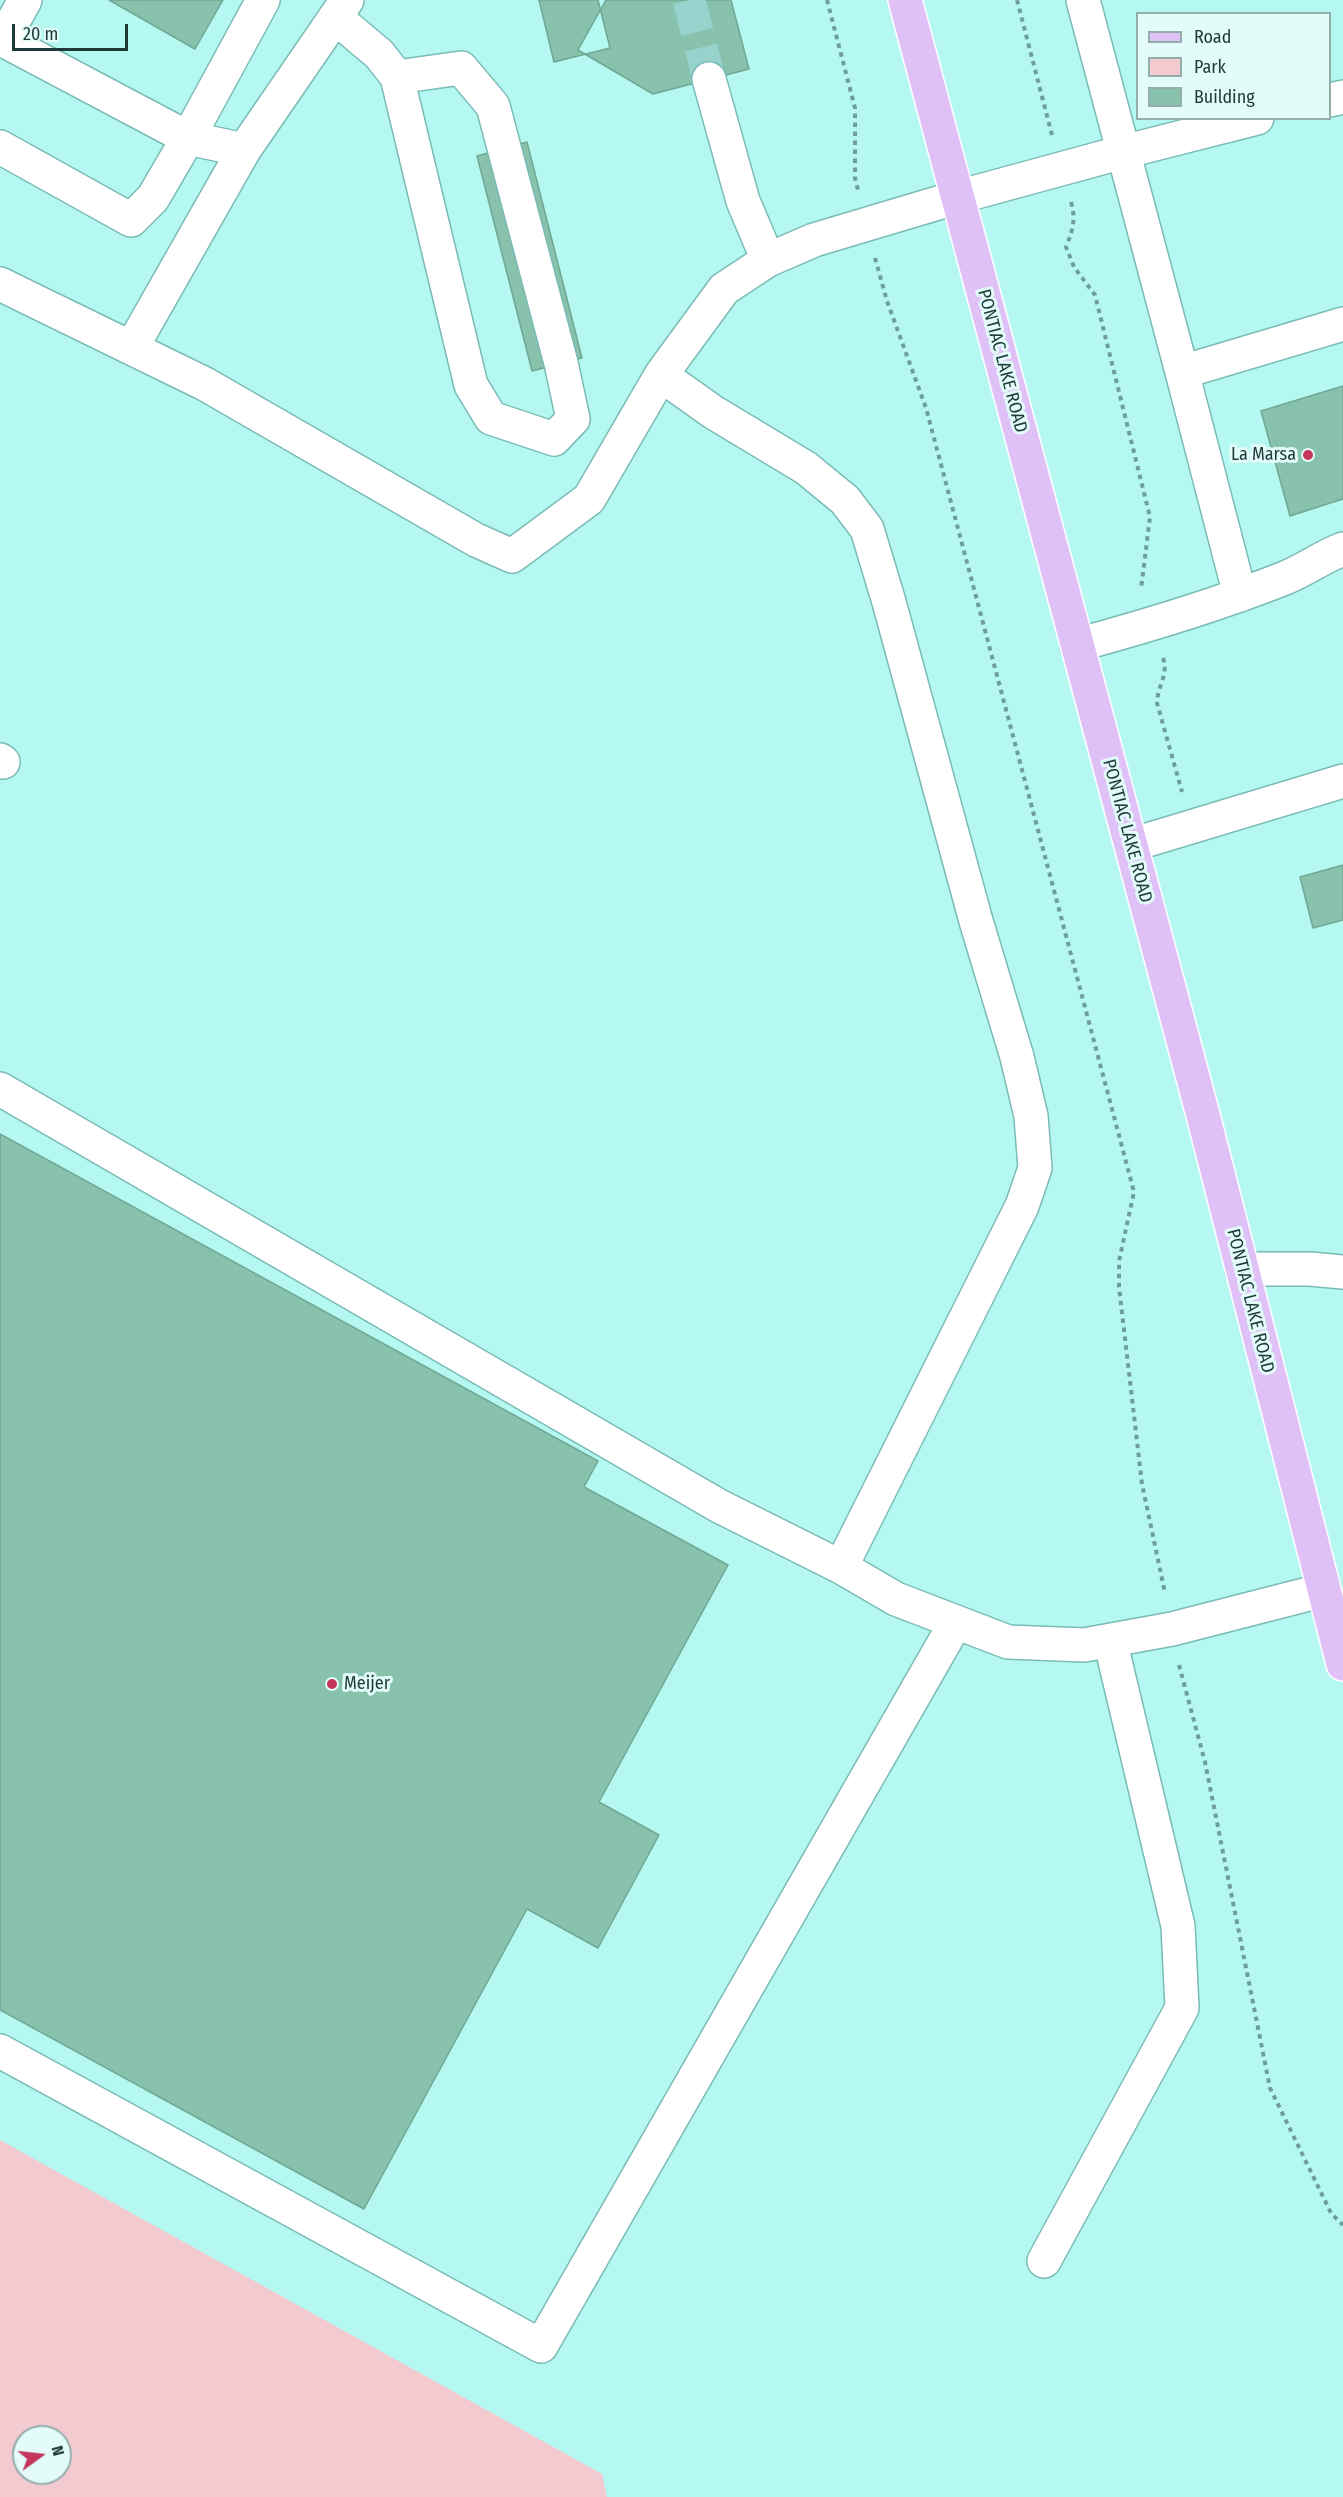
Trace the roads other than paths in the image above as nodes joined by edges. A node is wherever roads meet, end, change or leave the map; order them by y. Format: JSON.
{"nodes":[{"id":1,"x":25,"y":0,"type":"edge"},
{"id":2,"x":263,"y":0,"type":"edge"},
{"id":3,"x":905,"y":0,"type":"edge"},
{"id":4,"x":1083,"y":0,"type":"edge"},
{"id":5,"x":341,"y":8,"type":"edge"},
{"id":6,"x":1,"y":43,"type":"edge"},
{"id":7,"x":397,"y":77,"type":"junction"},
{"id":8,"x":709,"y":80,"type":"tunnel mouth"},
{"id":9,"x":1249,"y":120,"type":"edge"},
{"id":10,"x":188,"y":138,"type":"junction"},
{"id":11,"x":0,"y":147,"type":"edge"},
{"id":12,"x":244,"y":150,"type":"junction"},
{"id":13,"x":1123,"y":152,"type":"junction"},
{"id":14,"x":958,"y":197,"type":"junction"},
{"id":15,"x":768,"y":260,"type":"junction"},
{"id":16,"x":0,"y":284,"type":"edge"},
{"id":17,"x":1343,"y":324,"type":"edge"},
{"id":18,"x":132,"y":347,"type":"junction"},
{"id":19,"x":1182,"y":372,"type":"junction"},
{"id":20,"x":661,"y":375,"type":"junction"},
{"id":21,"x":1343,"y":549,"type":"edge"},
{"id":22,"x":1240,"y":595,"type":"junction"},
{"id":23,"x":1077,"y":645,"type":"junction"},
{"id":24,"x":1343,"y":781,"type":"edge"},
{"id":25,"x":1131,"y":845,"type":"junction"},
{"id":26,"x":0,"y":1089,"type":"edge"},
{"id":27,"x":1242,"y":1269,"type":"junction"},
{"id":28,"x":1343,"y":1272,"type":"edge"},
{"id":29,"x":841,"y":1568,"type":"junction"},
{"id":30,"x":1324,"y":1590,"type":"junction"},
{"id":31,"x":956,"y":1622,"type":"junction"},
{"id":32,"x":1110,"y":1640,"type":"junction"},
{"id":33,"x":1343,"y":1664,"type":"edge"},
{"id":34,"x":0,"y":2050,"type":"edge"},
{"id":35,"x":1044,"y":2261,"type":"dead end"}],
"edges":[{"from":1,"to":6,"type":"lane"},
{"from":2,"to":10,"type":"lane"},
{"from":3,"to":14,"type":"main road","name":"PONTIAC LAKE ROAD"},
{"from":4,"to":13,"type":"lane"},
{"from":5,"to":7,"type":"lane"},
{"from":5,"to":12,"type":"lane"},
{"from":6,"to":10,"type":"lane"},
{"from":7,"to":7,"type":"lane"},
{"from":8,"to":15,"type":"lane"},
{"from":9,"to":13,"type":"lane"},
{"from":10,"to":11,"type":"lane"},
{"from":10,"to":12,"type":"lane"},
{"from":12,"to":18,"type":"lane"},
{"from":13,"to":14,"type":"lane"},
{"from":13,"to":19,"type":"lane"},
{"from":14,"to":15,"type":"lane"},
{"from":14,"to":23,"type":"main road","name":"PONTIAC LAKE ROAD"},
{"from":15,"to":20,"type":"lane"},
{"from":16,"to":18,"type":"lane"},
{"from":17,"to":19,"type":"lane"},
{"from":18,"to":20,"type":"lane"},
{"from":19,"to":22,"type":"lane"},
{"from":20,"to":29,"type":"lane"},
{"from":21,"to":22,"type":"lane"},
{"from":22,"to":23,"type":"lane"},
{"from":23,"to":25,"type":"main road","name":"PONTIAC LAKE ROAD"},
{"from":24,"to":25,"type":"lane"},
{"from":25,"to":27,"type":"main road","name":"PONTIAC LAKE ROAD"},
{"from":26,"to":29,"type":"lane"},
{"from":27,"to":28,"type":"lane"},
{"from":27,"to":30,"type":"main road","name":"PONTIAC LAKE ROAD"},
{"from":29,"to":31,"type":"lane"},
{"from":30,"to":32,"type":"lane"},
{"from":30,"to":33,"type":"main road","name":"PONTIAC LAKE ROAD"},
{"from":31,"to":32,"type":"lane"},
{"from":31,"to":34,"type":"lane"},
{"from":32,"to":35,"type":"lane"}]}
